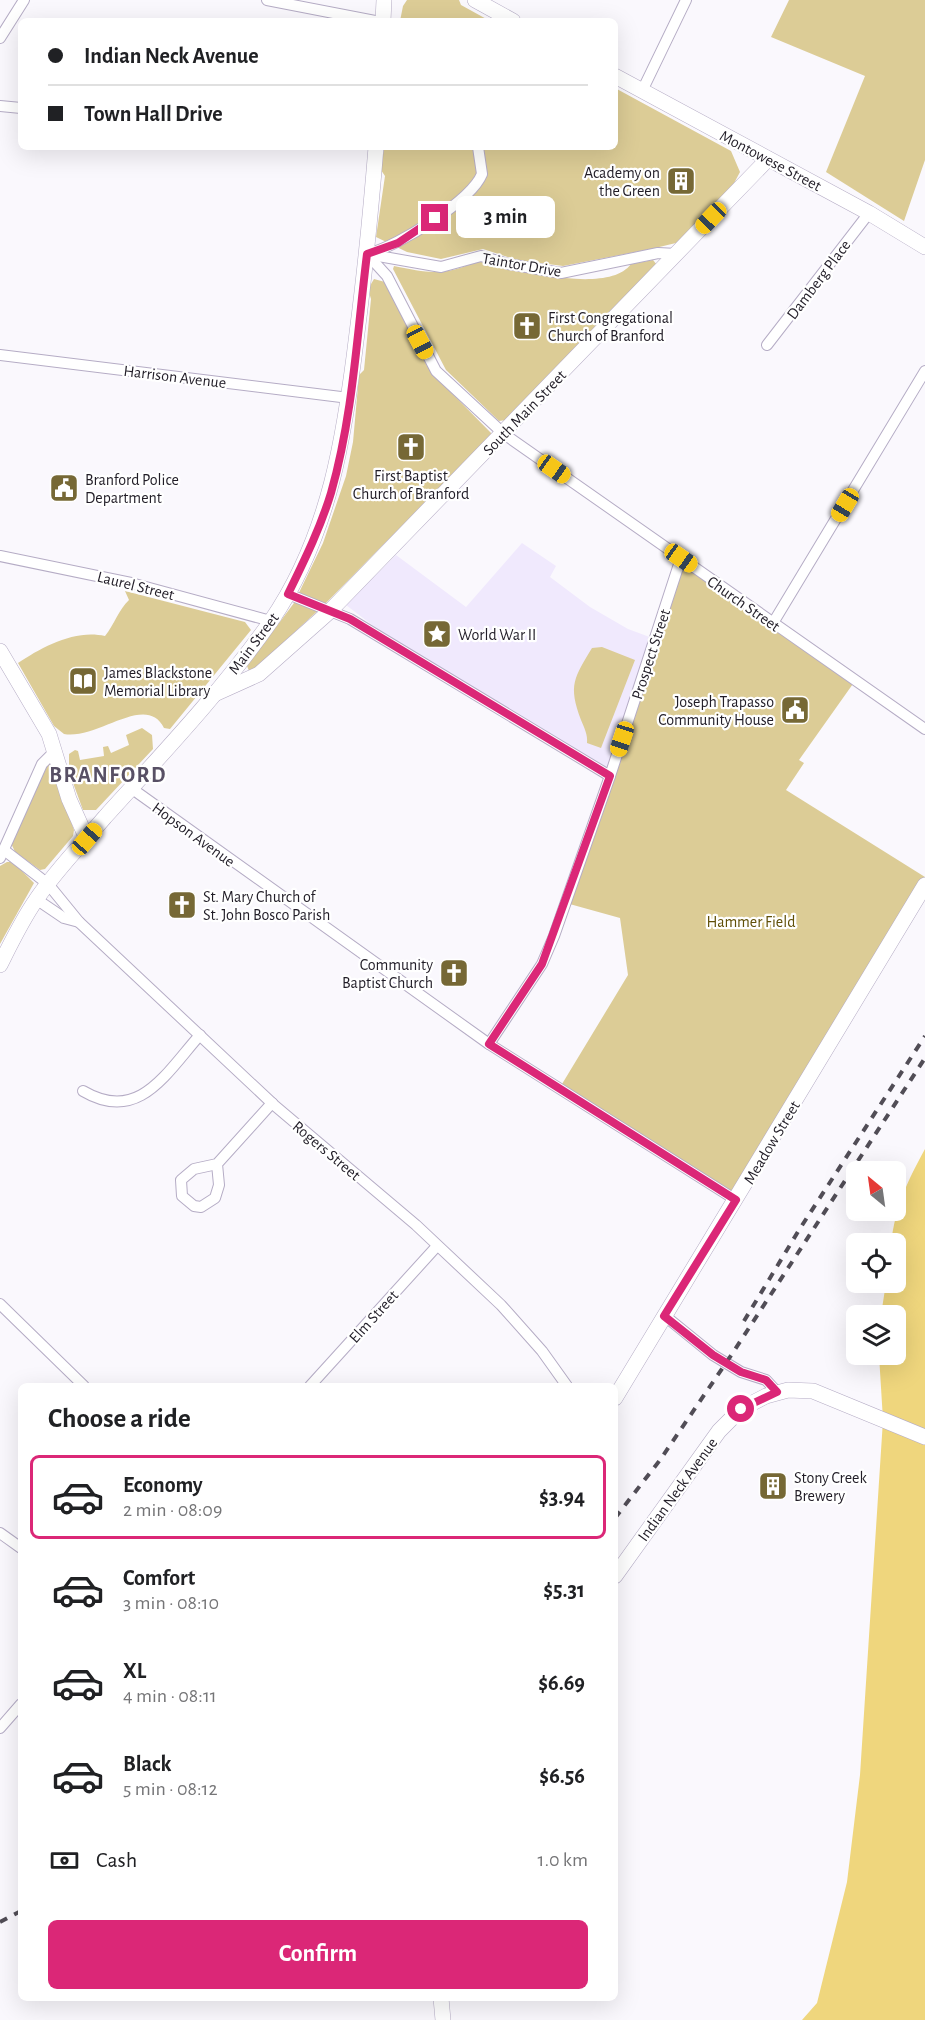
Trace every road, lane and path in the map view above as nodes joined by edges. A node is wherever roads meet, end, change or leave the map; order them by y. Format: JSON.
{"nodes":[{"id":1,"x":24,"y":0,"type":"edge"},
{"id":2,"x":267,"y":0,"type":"edge"},
{"id":3,"x":384,"y":0,"type":"edge"},
{"id":4,"x":474,"y":0,"type":"edge"},
{"id":5,"x":686,"y":0,"type":"edge"},
{"id":6,"x":360,"y":18,"type":"edge"},
{"id":7,"x":383,"y":18,"type":"edge"},
{"id":8,"x":507,"y":18,"type":"edge"},
{"id":9,"x":0,"y":38,"type":"edge"},
{"id":10,"x":618,"y":78,"type":"edge"},
{"id":11,"x":642,"y":91,"type":"junction"},
{"id":12,"x":0,"y":106,"type":"edge"},
{"id":13,"x":18,"y":108,"type":"edge"},
{"id":14,"x":375,"y":150,"type":"edge"},
{"id":15,"x":478,"y":150,"type":"edge"},
{"id":16,"x":768,"y":159,"type":"junction"},
{"id":17,"x":868,"y":213,"type":"junction"},
{"id":18,"x":925,"y":247,"type":"edge"},
{"id":19,"x":367,"y":254,"type":"junction"},
{"id":20,"x":677,"y":254,"type":"junction"},
{"id":21,"x":767,"y":345,"type":"dead end"},
{"id":22,"x":0,"y":355,"type":"edge"},
{"id":23,"x":925,"y":371,"type":"edge"},
{"id":24,"x":350,"y":398,"type":"junction"},
{"id":25,"x":504,"y":434,"type":"junction"},
{"id":26,"x":0,"y":556,"type":"edge"},
{"id":27,"x":681,"y":558,"type":"junction"},
{"id":28,"x":288,"y":594,"type":"junction"},
{"id":29,"x":329,"y":612,"type":"junction"},
{"id":30,"x":271,"y":621,"type":"junction"},
{"id":31,"x":773,"y":623,"type":"junction"},
{"id":32,"x":0,"y":651,"type":"edge"},
{"id":33,"x":213,"y":695,"type":"junction"},
{"id":34,"x":925,"y":729,"type":"edge"},
{"id":35,"x":56,"y":751,"type":"junction"},
{"id":36,"x":610,"y":776,"type":"junction"},
{"id":37,"x":131,"y":788,"type":"junction"},
{"id":38,"x":87,"y":839,"type":"junction"},
{"id":39,"x":2,"y":854,"type":"edge"},
{"id":40,"x":48,"y":884,"type":"junction"},
{"id":41,"x":925,"y":885,"type":"edge"},
{"id":42,"x":36,"y":899,"type":"junction"},
{"id":43,"x":79,"y":922,"type":"junction"},
{"id":44,"x":0,"y":965,"type":"edge"},
{"id":45,"x":200,"y":1035,"type":"junction"},
{"id":46,"x":489,"y":1044,"type":"junction"},
{"id":47,"x":83,"y":1091,"type":"dead end"},
{"id":48,"x":272,"y":1103,"type":"junction"},
{"id":49,"x":217,"y":1164,"type":"dead end"},
{"id":50,"x":736,"y":1200,"type":"junction"},
{"id":51,"x":437,"y":1246,"type":"junction"},
{"id":52,"x":0,"y":1304,"type":"edge"},
{"id":53,"x":664,"y":1316,"type":"junction"},
{"id":54,"x":81,"y":1383,"type":"edge"},
{"id":55,"x":313,"y":1383,"type":"edge"},
{"id":56,"x":565,"y":1383,"type":"edge"},
{"id":57,"x":777,"y":1392,"type":"junction"},
{"id":58,"x":618,"y":1393,"type":"edge"},
{"id":59,"x":925,"y":1437,"type":"edge"},
{"id":60,"x":0,"y":1533,"type":"edge"},
{"id":61,"x":18,"y":1546,"type":"edge"},
{"id":62,"x":618,"y":1572,"type":"edge"},
{"id":63,"x":18,"y":1707,"type":"edge"},
{"id":64,"x":0,"y":1728,"type":"edge"},
{"id":65,"x":441,"y":2001,"type":"edge"},
{"id":66,"x":443,"y":2020,"type":"edge"}],
"edges":[{"from":1,"to":9,"type":"street"},
{"from":2,"to":6,"type":"street"},
{"from":3,"to":7,"type":"street"},
{"from":4,"to":8,"type":"street"},
{"from":5,"to":11,"type":"street"},
{"from":10,"to":11,"type":"street","name":"Montowese Street"},
{"from":11,"to":16,"type":"street","name":"Montowese Street"},
{"from":12,"to":13,"type":"street"},
{"from":14,"to":19,"type":"street","name":"Main Street"},
{"from":15,"to":19,"type":"street"},
{"from":16,"to":17,"type":"street","name":"Montowese Street"},
{"from":16,"to":20,"type":"street","name":"South Main Street"},
{"from":17,"to":18,"type":"street","name":"Montowese Street"},
{"from":17,"to":21,"type":"street","name":"Damberg Place"},
{"from":19,"to":20,"type":"street","name":"Taintor Drive"},
{"from":19,"to":24,"type":"street","name":"Main Street"},
{"from":19,"to":25,"type":"street","name":"Church Street"},
{"from":20,"to":25,"type":"street","name":"South Main Street"},
{"from":22,"to":24,"type":"street","name":"Harrison Avenue"},
{"from":23,"to":31,"type":"street"},
{"from":24,"to":28,"type":"street","name":"Main Street"},
{"from":25,"to":27,"type":"street","name":"Church Street"},
{"from":25,"to":29,"type":"street","name":"South Main Street"},
{"from":26,"to":30,"type":"street","name":"Laurel Street"},
{"from":27,"to":31,"type":"street","name":"Church Street"},
{"from":27,"to":36,"type":"street","name":"Prospect Street"},
{"from":28,"to":29,"type":"street"},
{"from":28,"to":30,"type":"street","name":"Main Street"},
{"from":29,"to":33,"type":"street","name":"South Main Street"},
{"from":29,"to":36,"type":"street"},
{"from":30,"to":33,"type":"street","name":"Main Street"},
{"from":31,"to":34,"type":"street","name":"Church Street"},
{"from":32,"to":35,"type":"street"},
{"from":33,"to":37,"type":"street","name":"Main Street"},
{"from":35,"to":38,"type":"street"},
{"from":35,"to":39,"type":"street"},
{"from":36,"to":46,"type":"street","name":"Prospect Street"},
{"from":37,"to":38,"type":"street","name":"Main Street"},
{"from":37,"to":46,"type":"street","name":"Hopson Avenue"},
{"from":38,"to":40,"type":"street","name":"Main Street"},
{"from":39,"to":40,"type":"street","name":"Rogers Street"},
{"from":40,"to":42,"type":"street","name":"Main Street"},
{"from":40,"to":43,"type":"street","name":"Rogers Street"},
{"from":41,"to":50,"type":"street","name":"Meadow Street"},
{"from":42,"to":43,"type":"street","name":"Rogers Street"},
{"from":42,"to":44,"type":"street","name":"Main Street"},
{"from":43,"to":45,"type":"street","name":"Rogers Street"},
{"from":45,"to":47,"type":"street"},
{"from":45,"to":48,"type":"street","name":"Rogers Street"},
{"from":46,"to":50,"type":"street","name":"Hopson Avenue"},
{"from":48,"to":49,"type":"street"},
{"from":48,"to":51,"type":"street","name":"Rogers Street"},
{"from":50,"to":53,"type":"street","name":"Meadow Street"},
{"from":51,"to":55,"type":"street","name":"Elm Street"},
{"from":51,"to":56,"type":"street","name":"Rogers Street"},
{"from":52,"to":54,"type":"street"},
{"from":53,"to":57,"type":"street"},
{"from":53,"to":58,"type":"street","name":"Meadow Street"},
{"from":57,"to":59,"type":"street","name":"Indian Neck Avenue"},
{"from":57,"to":62,"type":"street","name":"Indian Neck Avenue"},
{"from":60,"to":61,"type":"street"},
{"from":63,"to":64,"type":"street"},
{"from":65,"to":66,"type":"street"}]}
